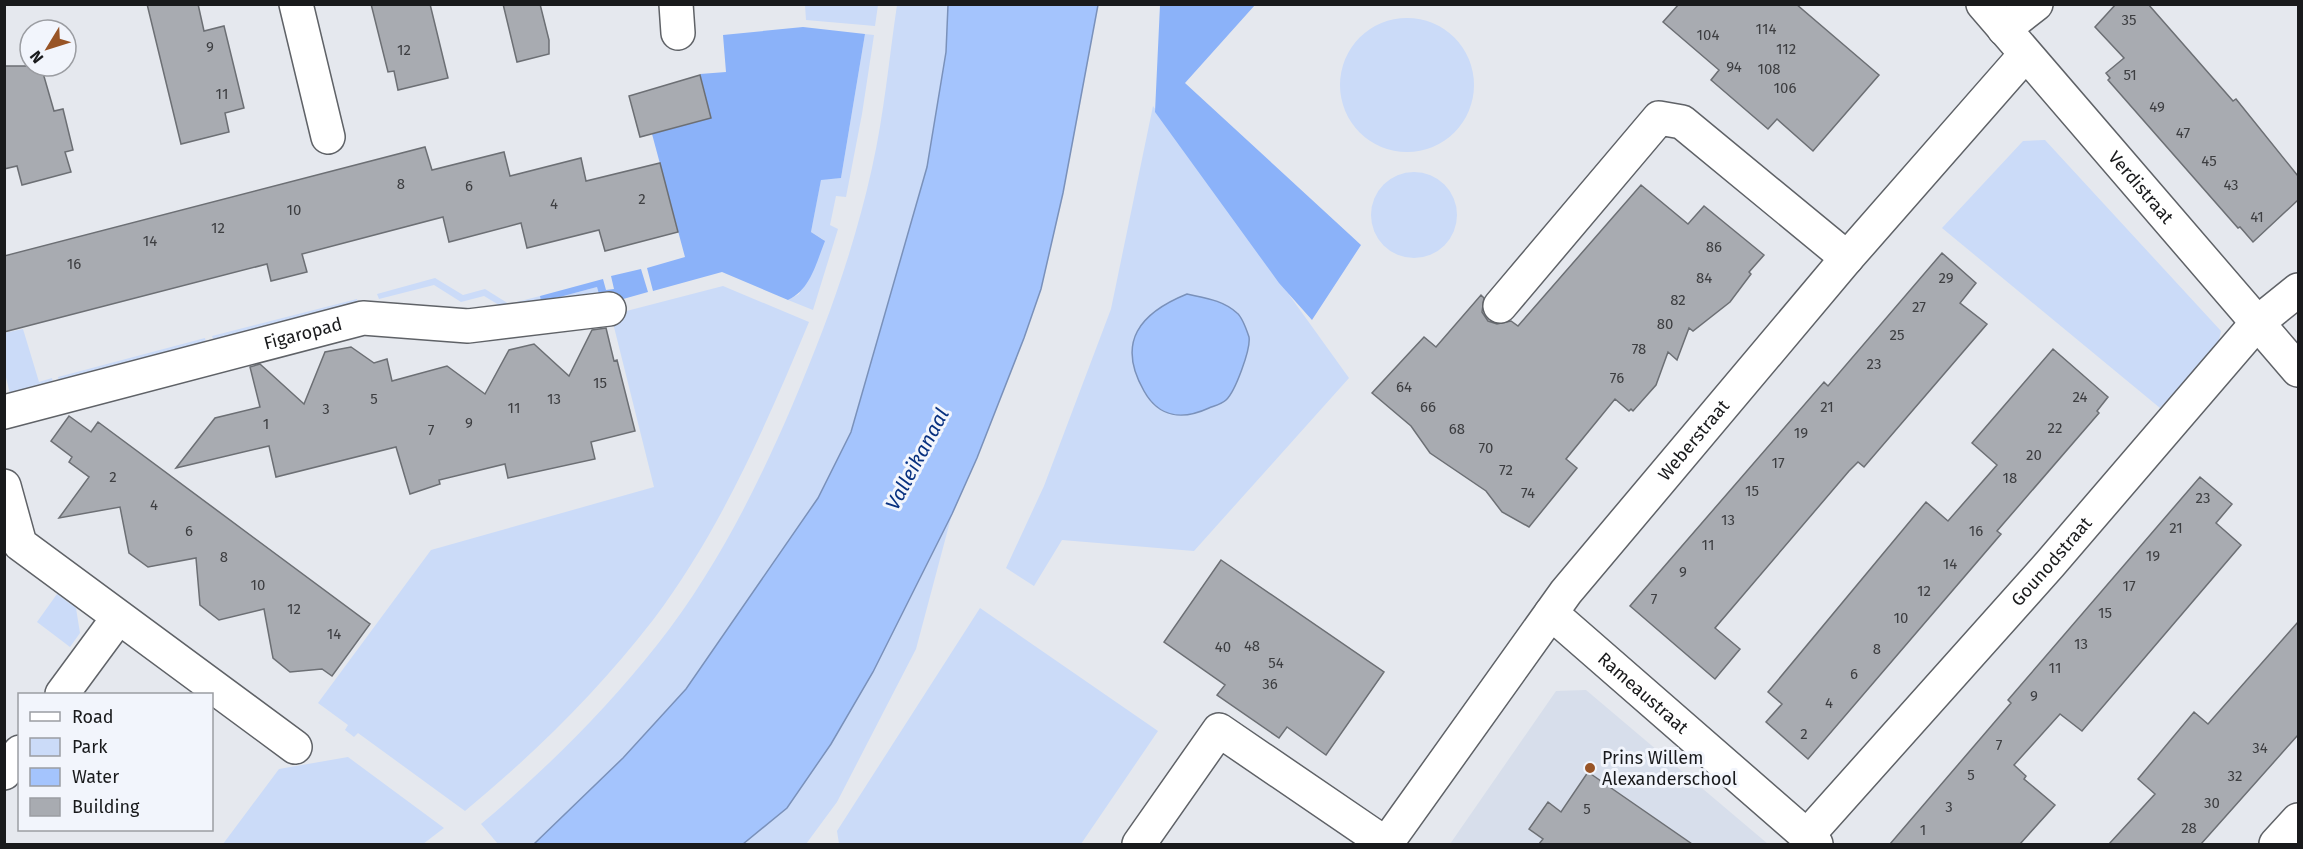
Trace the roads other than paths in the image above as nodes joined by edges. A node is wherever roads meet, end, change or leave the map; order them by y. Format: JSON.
{"nodes":[{"id":1,"x":296,"y":4,"type":"edge"},
{"id":2,"x":1983,"y":4,"type":"edge"},
{"id":3,"x":2036,"y":4,"type":"edge"},
{"id":4,"x":2004,"y":29,"type":"junction"},
{"id":5,"x":2025,"y":54,"type":"junction"},
{"id":6,"x":328,"y":137,"type":"dead end"},
{"id":7,"x":1847,"y":258,"type":"junction"},
{"id":8,"x":2298,"y":290,"type":"edge"},
{"id":9,"x":1500,"y":306,"type":"dead end"},
{"id":10,"x":609,"y":309,"type":"dead end"},
{"id":11,"x":2257,"y":323,"type":"junction"},
{"id":12,"x":2298,"y":370,"type":"edge"},
{"id":13,"x":4,"y":412,"type":"edge"},
{"id":14,"x":4,"y":486,"type":"edge"},
{"id":15,"x":1551,"y":613,"type":"junction"},
{"id":16,"x":118,"y":618,"type":"junction"},
{"id":17,"x":63,"y":693,"type":"edge"},
{"id":18,"x":295,"y":747,"type":"dead end"},
{"id":19,"x":18,"y":755,"type":"edge"},
{"id":20,"x":4,"y":773,"type":"edge"},
{"id":21,"x":2298,"y":820,"type":"edge"},
{"id":22,"x":1811,"y":841,"type":"edge"},
{"id":23,"x":1139,"y":844,"type":"edge"},
{"id":24,"x":1386,"y":844,"type":"edge"},
{"id":25,"x":2276,"y":844,"type":"edge"}],
"edges":[{"from":1,"to":6,"type":"street"},
{"from":2,"to":4,"type":"street","name":"Verdistraat"},
{"from":3,"to":4,"type":"street"},
{"from":4,"to":5,"type":"street","name":"Verdistraat"},
{"from":5,"to":7,"type":"street","name":"Weberstraat"},
{"from":5,"to":11,"type":"street","name":"Verdistraat"},
{"from":7,"to":9,"type":"street"},
{"from":7,"to":15,"type":"street","name":"Weberstraat"},
{"from":8,"to":11,"type":"street","name":"Gounodstraat"},
{"from":10,"to":13,"type":"street","name":"Figaropad"},
{"from":11,"to":12,"type":"street","name":"Verdistraat"},
{"from":11,"to":22,"type":"street","name":"Gounodstraat"},
{"from":14,"to":16,"type":"street"},
{"from":15,"to":22,"type":"street","name":"Rameaustraat"},
{"from":15,"to":24,"type":"street","name":"Weberstraat"},
{"from":16,"to":17,"type":"street"},
{"from":16,"to":18,"type":"street"},
{"from":19,"to":20,"type":"street"},
{"from":21,"to":25,"type":"street"},
{"from":23,"to":24,"type":"street"}]}
